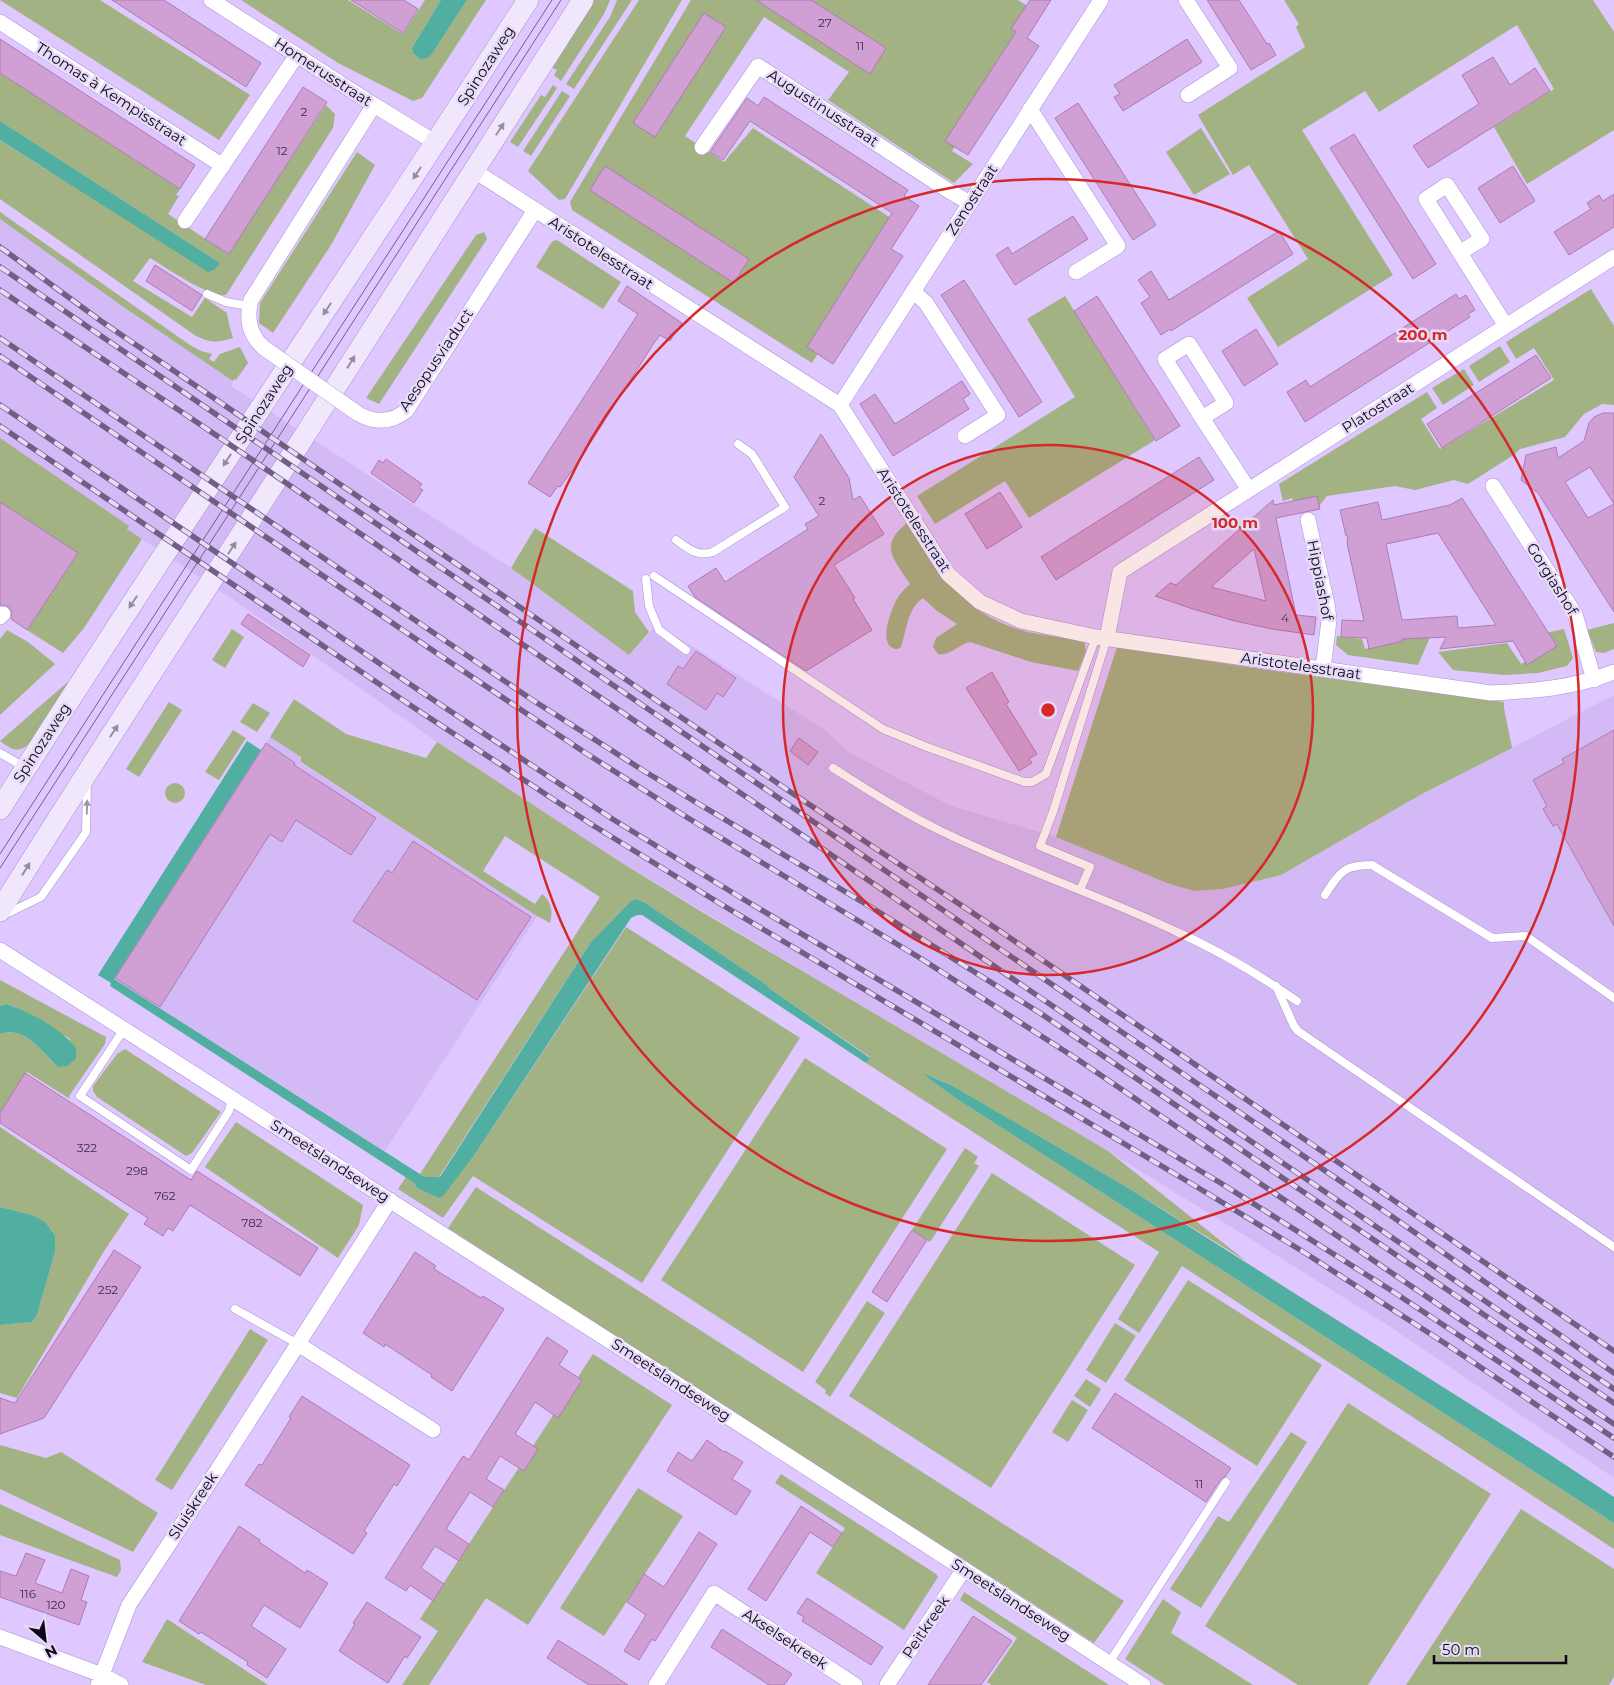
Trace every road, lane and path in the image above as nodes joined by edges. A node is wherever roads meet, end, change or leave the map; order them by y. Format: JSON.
{"nodes":[{"id":1,"x":211,"y":0,"type":"edge"},
{"id":2,"x":528,"y":0,"type":"edge"},
{"id":3,"x":584,"y":0,"type":"edge"},
{"id":4,"x":1101,"y":0,"type":"edge"},
{"id":5,"x":1186,"y":0,"type":"edge"},
{"id":6,"x":0,"y":22,"type":"edge"},
{"id":7,"x":297,"y":54,"type":"junction"},
{"id":8,"x":1188,"y":95,"type":"dead end"},
{"id":9,"x":374,"y":105,"type":"junction"},
{"id":10,"x":1030,"y":109,"type":"junction"},
{"id":11,"x":436,"y":144,"type":"junction"},
{"id":12,"x":702,"y":148,"type":"dead end"},
{"id":13,"x":223,"y":166,"type":"junction"},
{"id":14,"x":473,"y":170,"type":"junction"},
{"id":15,"x":970,"y":203,"type":"junction"},
{"id":16,"x":535,"y":210,"type":"junction"},
{"id":17,"x":185,"y":221,"type":"dead end"},
{"id":18,"x":1461,"y":252,"type":"dead end"},
{"id":19,"x":1614,"y":257,"type":"edge"},
{"id":20,"x":1076,"y":272,"type":"dead end"},
{"id":21,"x":913,"y":290,"type":"junction"},
{"id":22,"x":207,"y":294,"type":"dead end"},
{"id":23,"x":249,"y":306,"type":"junction"},
{"id":24,"x":1506,"y":326,"type":"junction"},
{"id":25,"x":840,"y":405,"type":"junction"},
{"id":26,"x":1202,"y":418,"type":"junction"},
{"id":27,"x":966,"y":436,"type":"dead end"},
{"id":28,"x":738,"y":444,"type":"dead end"},
{"id":29,"x":1493,"y":486,"type":"dead end"},
{"id":30,"x":1249,"y":490,"type":"junction"},
{"id":31,"x":1308,"y":520,"type":"dead end"},
{"id":32,"x":676,"y":540,"type":"dead end"},
{"id":33,"x":1101,"y":637,"type":"junction"},
{"id":34,"x":686,"y":650,"type":"dead end"},
{"id":35,"x":1323,"y":669,"type":"junction"},
{"id":36,"x":1614,"y":672,"type":"edge"},
{"id":37,"x":1594,"y":680,"type":"junction"},
{"id":38,"x":0,"y":753,"type":"edge"},
{"id":39,"x":26,"y":768,"type":"junction"},
{"id":40,"x":833,"y":768,"type":"dead end"},
{"id":41,"x":88,"y":772,"type":"junction"},
{"id":42,"x":0,"y":809,"type":"edge"},
{"id":43,"x":1080,"y":890,"type":"junction"},
{"id":44,"x":1325,"y":895,"type":"dead end"},
{"id":45,"x":0,"y":910,"type":"edge"},
{"id":46,"x":0,"y":917,"type":"edge"},
{"id":47,"x":0,"y":950,"type":"edge"},
{"id":48,"x":1276,"y":986,"type":"junction"},
{"id":49,"x":1614,"y":998,"type":"edge"},
{"id":50,"x":1297,"y":1001,"type":"dead end"},
{"id":51,"x":124,"y":1028,"type":"junction"},
{"id":52,"x":232,"y":1098,"type":"junction"},
{"id":53,"x":390,"y":1200,"type":"junction"},
{"id":54,"x":1614,"y":1247,"type":"edge"},
{"id":55,"x":235,"y":1309,"type":"dead end"},
{"id":56,"x":298,"y":1344,"type":"junction"},
{"id":57,"x":432,"y":1430,"type":"dead end"},
{"id":58,"x":1226,"y":1482,"type":"dead end"},
{"id":59,"x":964,"y":1569,"type":"junction"},
{"id":60,"x":0,"y":1638,"type":"edge"},
{"id":61,"x":1108,"y":1663,"type":"junction"},
{"id":62,"x":100,"y":1680,"type":"edge"},
{"id":63,"x":121,"y":1685,"type":"edge"},
{"id":64,"x":656,"y":1685,"type":"edge"},
{"id":65,"x":855,"y":1685,"type":"edge"},
{"id":66,"x":887,"y":1685,"type":"edge"},
{"id":67,"x":1144,"y":1685,"type":"edge"}],
"edges":[{"from":1,"to":7,"type":"street","name":"Homerusstraat"},
{"from":2,"to":11,"type":"main road","name":"Spinozaweg"},
{"from":14,"to":3,"type":"main road","one_way":true},
{"from":4,"to":10,"type":"street","name":"Zenostraat"},
{"from":5,"to":8,"type":"street"},
{"from":6,"to":13,"type":"street","name":"Thomas à Kempisstraat"},
{"from":7,"to":9,"type":"street","name":"Homerusstraat"},
{"from":7,"to":13,"type":"street"},
{"from":9,"to":11,"type":"street","name":"Homerusstraat"},
{"from":9,"to":23,"type":"street"},
{"from":10,"to":15,"type":"street","name":"Zenostraat"},
{"from":10,"to":20,"type":"street"},
{"from":11,"to":39,"type":"main road","name":"Spinozaweg","one_way":true},
{"from":12,"to":15,"type":"street","name":"Augustinusstraat"},
{"from":13,"to":17,"type":"street"},
{"from":14,"to":16,"type":"street","name":"Aristotelesstraat"},
{"from":41,"to":14,"type":"main road","one_way":true},
{"from":15,"to":21,"type":"street","name":"Zenostraat"},
{"from":16,"to":23,"type":"street","name":"Aesopusviaduct","bridge":true},
{"from":16,"to":25,"type":"street","name":"Aristotelesstraat"},
{"from":18,"to":24,"type":"street"},
{"from":19,"to":24,"type":"street","name":"Platostraat"},
{"from":21,"to":25,"type":"street","name":"Zenostraat"},
{"from":21,"to":27,"type":"street"},
{"from":22,"to":23,"type":"lane"},
{"from":24,"to":30,"type":"street","name":"Platostraat"},
{"from":25,"to":33,"type":"street","name":"Aristotelesstraat"},
{"from":26,"to":26,"type":"street"},
{"from":26,"to":30,"type":"street"},
{"from":28,"to":32,"type":"lane"},
{"from":29,"to":37,"type":"street","name":"Gorgiashof"},
{"from":30,"to":33,"type":"street","name":"Platostraat"},
{"from":31,"to":35,"type":"street","name":"Hippiashof"},
{"from":33,"to":34,"type":"lane"},
{"from":33,"to":35,"type":"street","name":"Aristotelesstraat"},
{"from":33,"to":43,"type":"lane"},
{"from":35,"to":37,"type":"street","name":"Aristotelesstraat"},
{"from":36,"to":37,"type":"street","name":"Aristotelesstraat"},
{"from":38,"to":39,"type":"lane"},
{"from":39,"to":42,"type":"main road","name":"Spinozaweg"},
{"from":40,"to":43,"type":"lane"},
{"from":45,"to":41,"type":"main road","one_way":true},
{"from":46,"to":41,"type":"lane","one_way":true},
{"from":43,"to":48,"type":"lane"},
{"from":44,"to":49,"type":"lane"},
{"from":47,"to":51,"type":"street","name":"Smeetslandseweg"},
{"from":48,"to":50,"type":"lane"},
{"from":48,"to":54,"type":"lane"},
{"from":51,"to":52,"type":"street","name":"Smeetslandseweg"},
{"from":51,"to":52,"type":"lane"},
{"from":52,"to":53,"type":"street","name":"Smeetslandseweg"},
{"from":53,"to":56,"type":"street","name":"Sluiskreek"},
{"from":53,"to":59,"type":"street","name":"Smeetslandseweg"},
{"from":55,"to":56,"type":"lane"},
{"from":56,"to":57,"type":"street"},
{"from":56,"to":62,"type":"street","name":"Sluiskreek"},
{"from":58,"to":61,"type":"lane"},
{"from":59,"to":61,"type":"street","name":"Smeetslandseweg"},
{"from":59,"to":66,"type":"street","name":"Peitkreek"},
{"from":60,"to":62,"type":"street"},
{"from":61,"to":67,"type":"street","name":"Smeetslandseweg"},
{"from":62,"to":63,"type":"street"},
{"from":64,"to":65,"type":"street","name":"Akselsekreek"}]}
